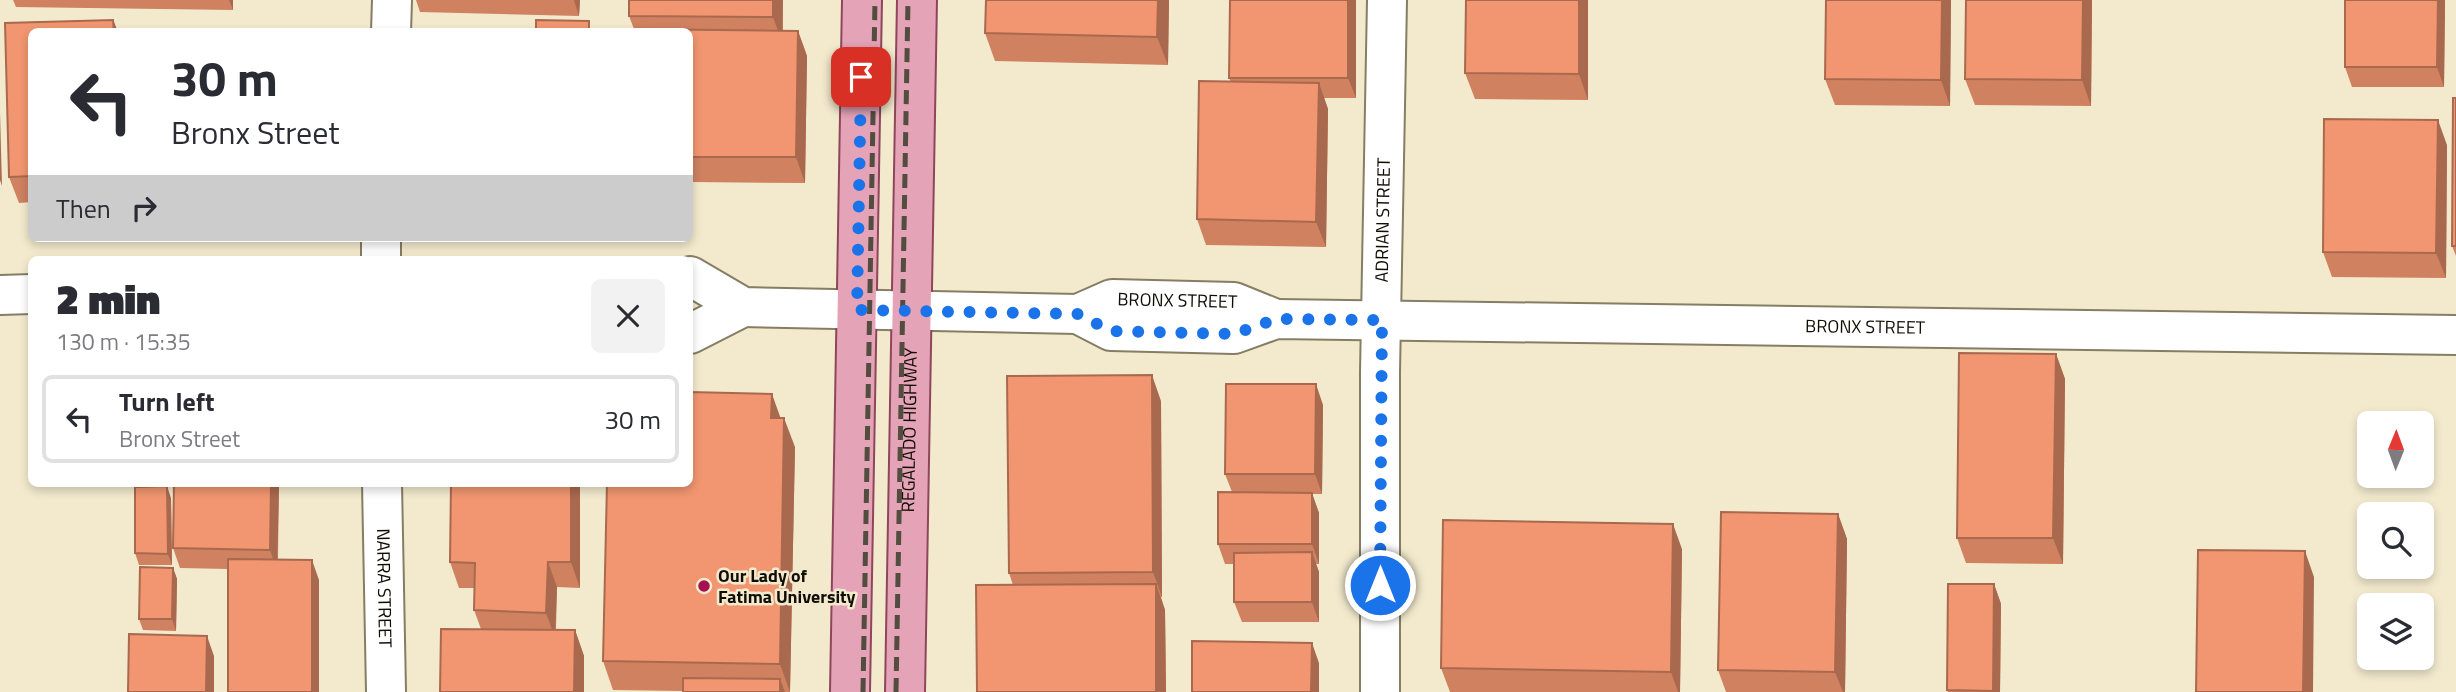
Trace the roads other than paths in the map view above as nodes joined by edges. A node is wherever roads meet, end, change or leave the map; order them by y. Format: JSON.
{"nodes":[{"id":1,"x":392,"y":0,"type":"edge"},
{"id":2,"x":862,"y":0,"type":"edge"},
{"id":3,"x":917,"y":0,"type":"edge"},
{"id":4,"x":1387,"y":0,"type":"edge"},
{"id":5,"x":391,"y":28,"type":"edge"},
{"id":6,"x":693,"y":278,"type":"edge"},
{"id":7,"x":28,"y":294,"type":"edge"},
{"id":8,"x":0,"y":295,"type":"edge"},
{"id":9,"x":743,"y":307,"type":"junction"},
{"id":10,"x":857,"y":310,"type":"junction"},
{"id":11,"x":912,"y":311,"type":"junction"},
{"id":12,"x":1382,"y":320,"type":"junction"},
{"id":13,"x":693,"y":332,"type":"edge"},
{"id":14,"x":2456,"y":335,"type":"edge"},
{"id":15,"x":382,"y":487,"type":"edge"},
{"id":16,"x":386,"y":692,"type":"edge"},
{"id":17,"x":850,"y":692,"type":"edge"},
{"id":18,"x":905,"y":692,"type":"edge"},
{"id":19,"x":1380,"y":692,"type":"edge"}],
"edges":[{"from":1,"to":5,"type":"street"},
{"from":2,"to":10,"type":"main road"},
{"from":3,"to":11,"type":"main road","name":"REGALADO HIGHWAY"},
{"from":4,"to":12,"type":"street","name":"ADRIAN STREET"},
{"from":6,"to":9,"type":"street"},
{"from":7,"to":8,"type":"street"},
{"from":9,"to":10,"type":"street","name":"BRONX STREET"},
{"from":9,"to":13,"type":"street"},
{"from":10,"to":11,"type":"street","name":"BRONX STREET"},
{"from":10,"to":17,"type":"main road"},
{"from":11,"to":12,"type":"street","name":"BRONX STREET"},
{"from":11,"to":18,"type":"main road","name":"REGALADO HIGHWAY"},
{"from":12,"to":14,"type":"street","name":"BRONX STREET"},
{"from":12,"to":19,"type":"street","name":"ADRIAN STREET"},
{"from":15,"to":16,"type":"street","name":"NARRA STREET"}]}
